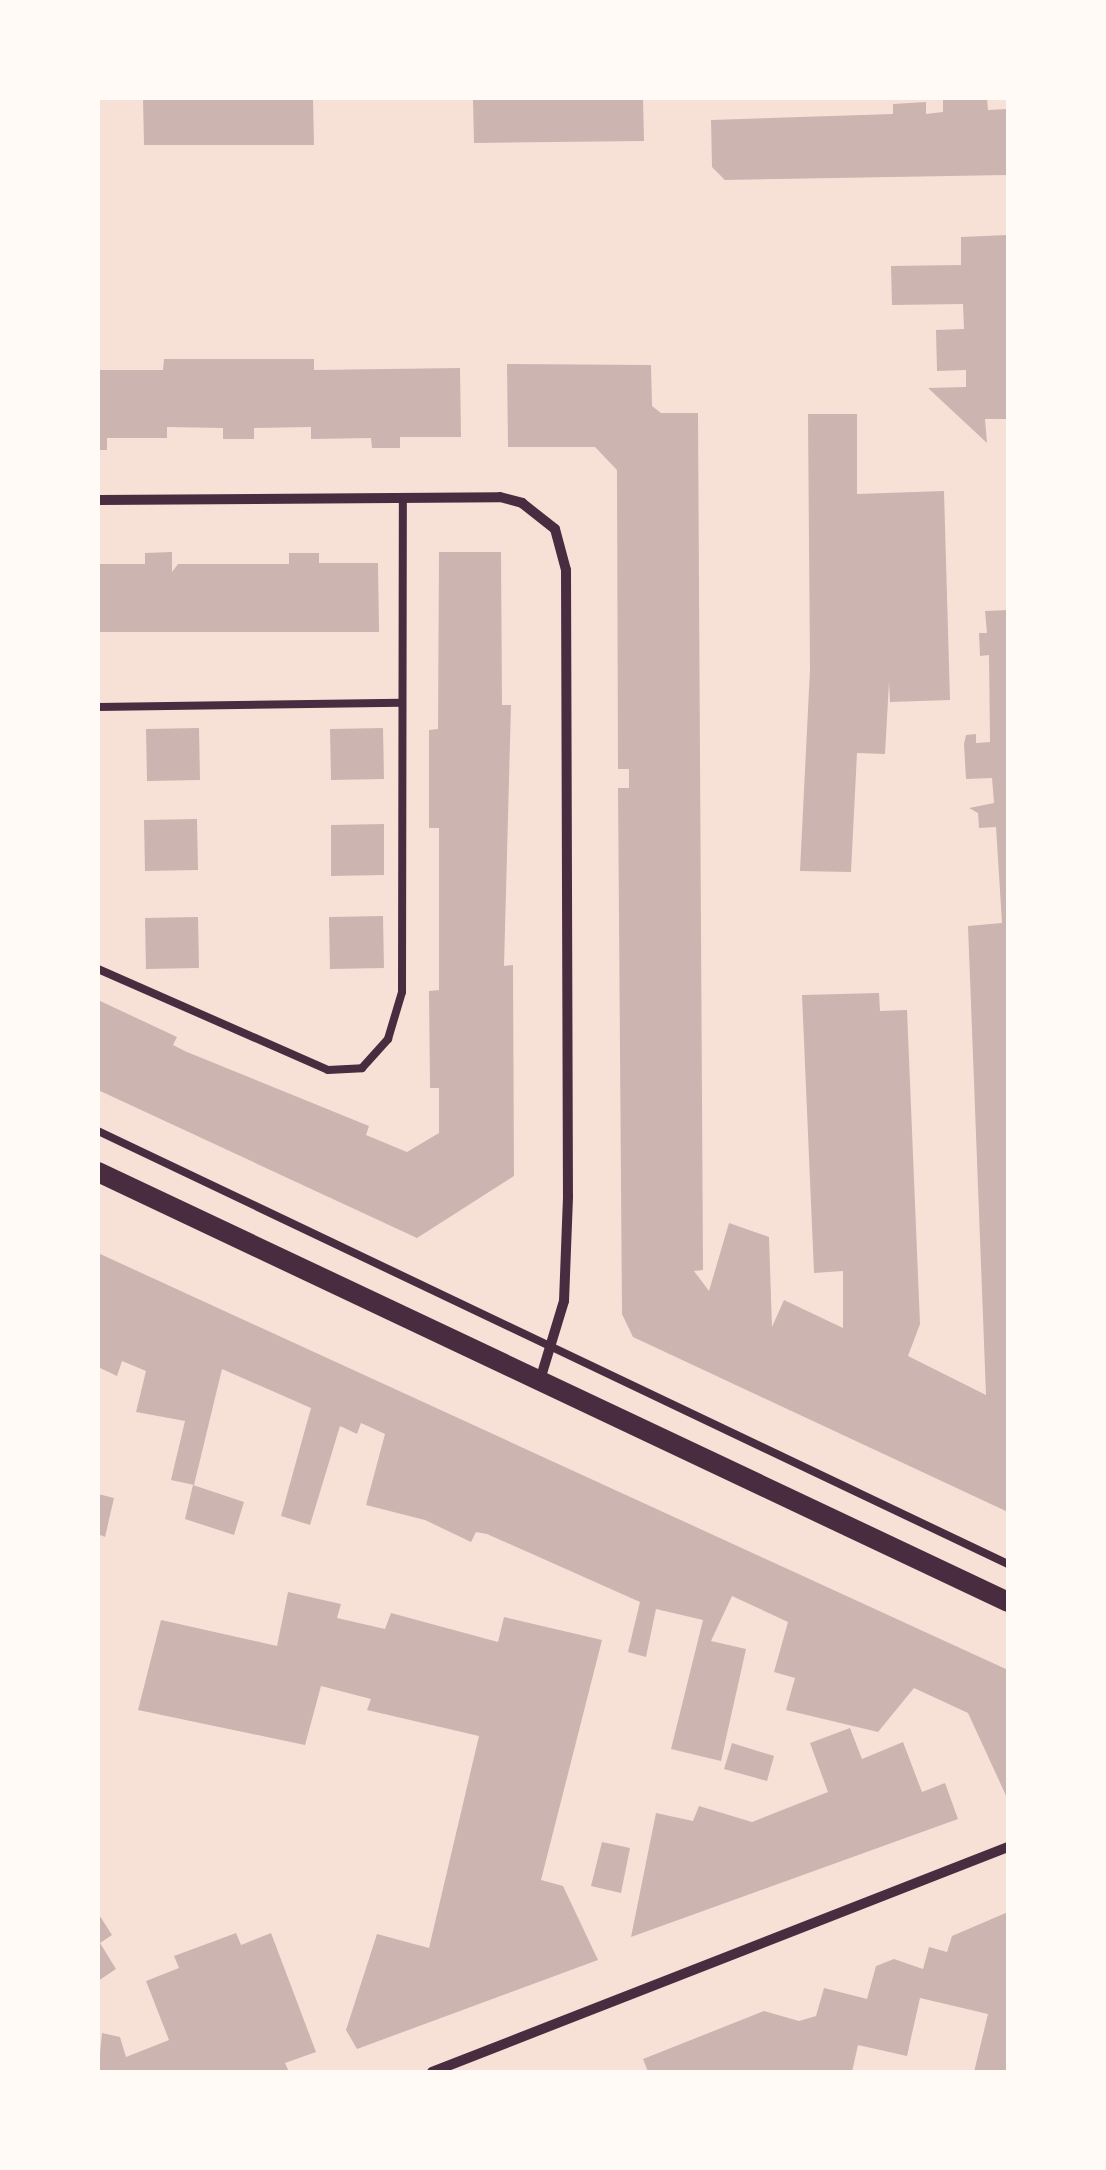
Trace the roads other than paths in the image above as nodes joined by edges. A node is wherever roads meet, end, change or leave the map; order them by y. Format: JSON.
{"nodes":[{"id":1,"x":403,"y":499,"type":"junction"},
{"id":2,"x":98,"y":500,"type":"edge"},
{"id":3,"x":402,"y":703,"type":"junction"},
{"id":4,"x":98,"y":707,"type":"edge"},
{"id":5,"x":98,"y":969,"type":"edge"},
{"id":6,"x":98,"y":1131,"type":"edge"},
{"id":7,"x":98,"y":1172,"type":"edge"},
{"id":8,"x":552,"y":1349,"type":"junction"},
{"id":9,"x":540,"y":1380,"type":"junction"},
{"id":10,"x":1008,"y":1564,"type":"edge"},
{"id":11,"x":1008,"y":1602,"type":"edge"},
{"id":12,"x":1008,"y":1847,"type":"edge"},
{"id":13,"x":432,"y":2072,"type":"edge"}],
"edges":[{"from":1,"to":2,"type":"street"},
{"from":1,"to":3,"type":"lane"},
{"from":1,"to":8,"type":"street"},
{"from":3,"to":4,"type":"lane"},
{"from":3,"to":5,"type":"lane"},
{"from":6,"to":8,"type":"lane"},
{"from":7,"to":9,"type":"main road"},
{"from":8,"to":9,"type":"street"},
{"from":8,"to":10,"type":"lane"},
{"from":9,"to":11,"type":"main road"},
{"from":12,"to":13,"type":"street"}]}
